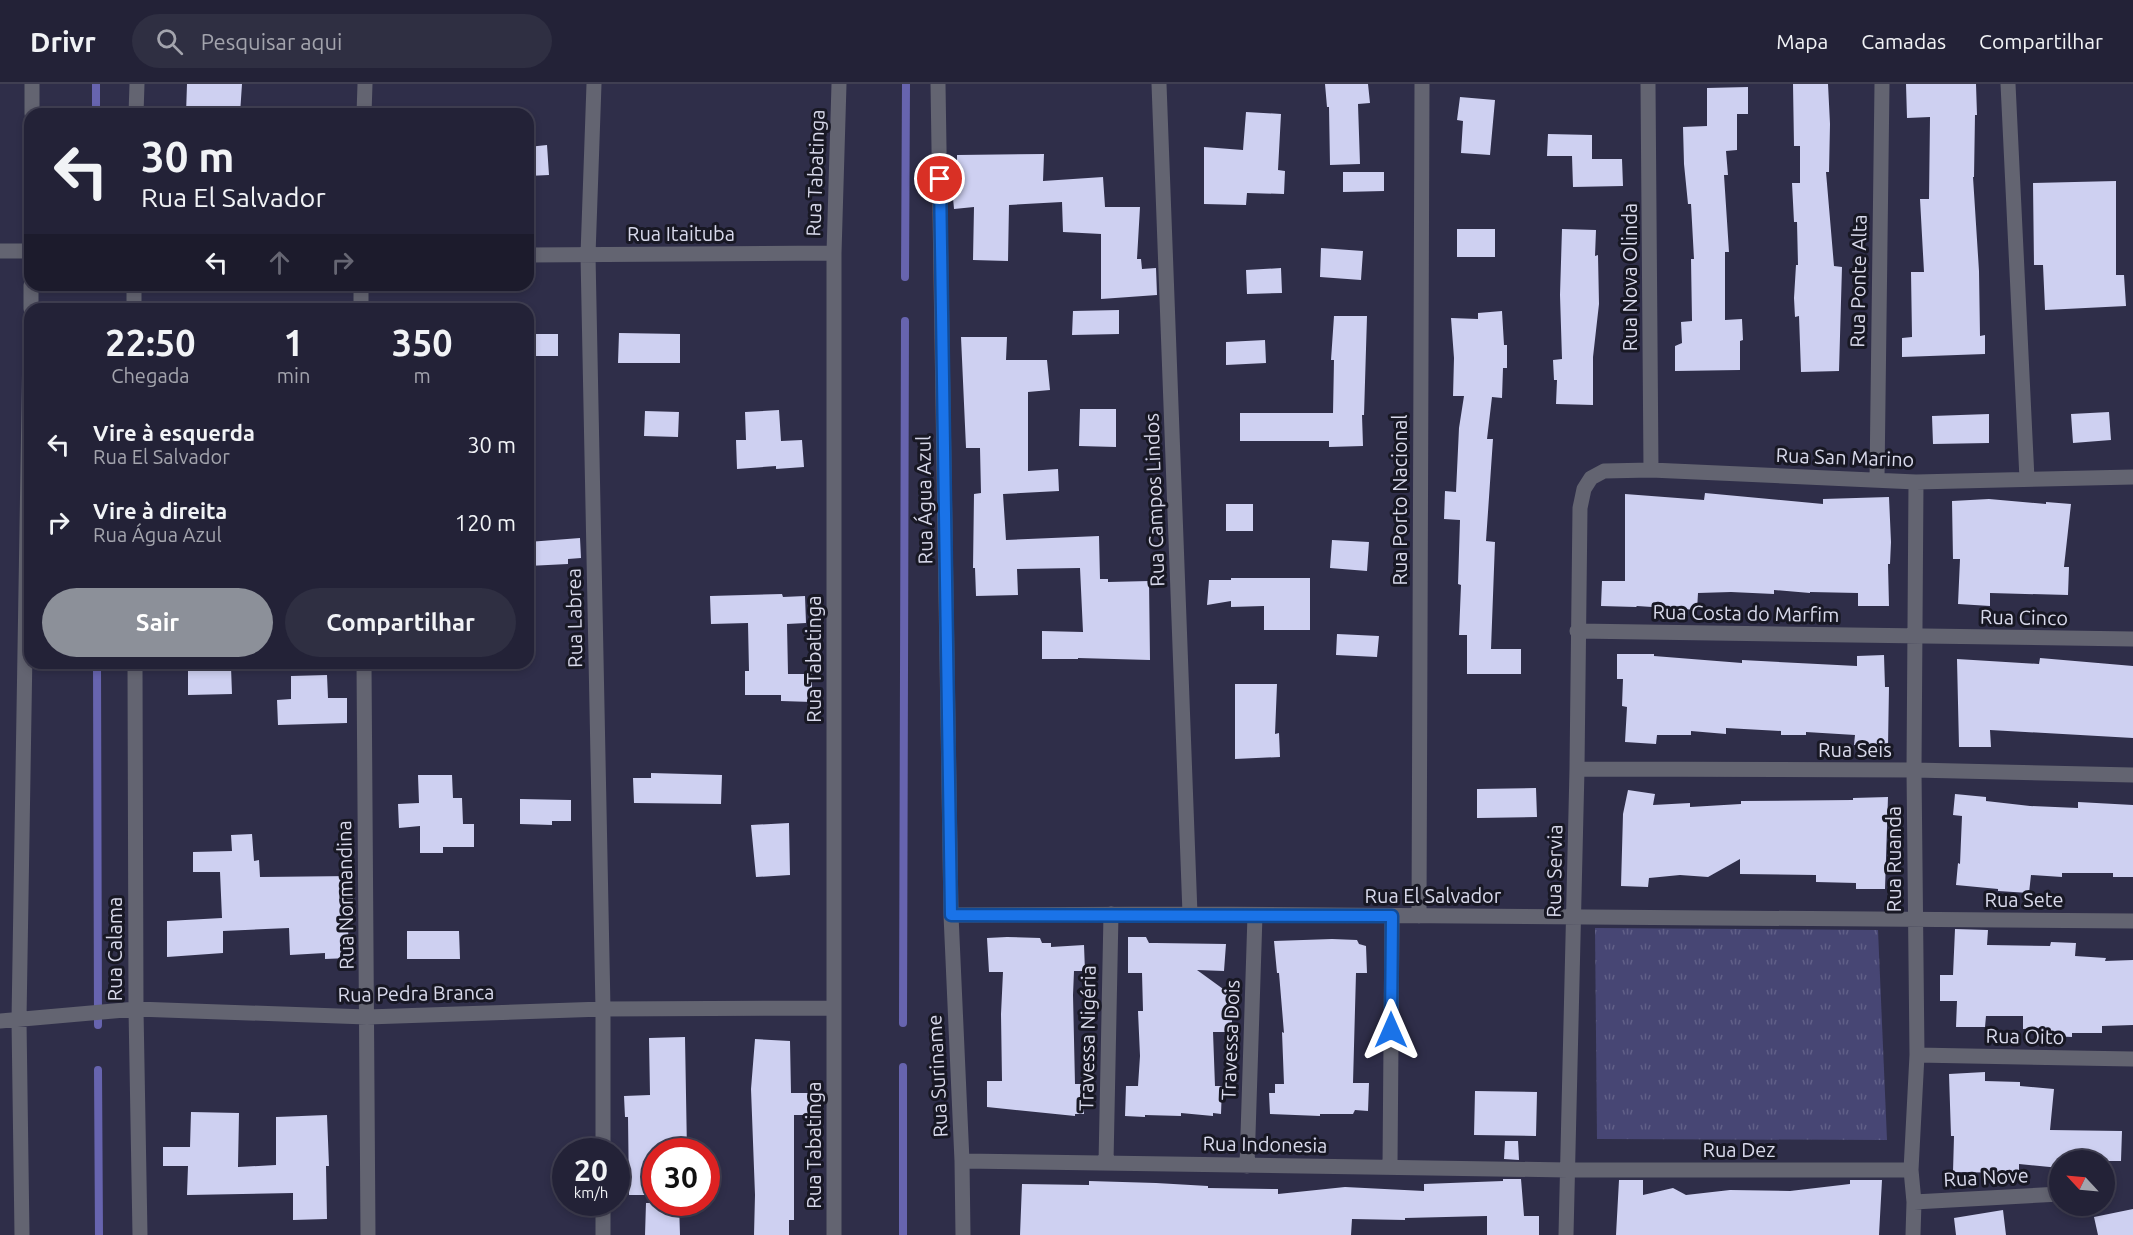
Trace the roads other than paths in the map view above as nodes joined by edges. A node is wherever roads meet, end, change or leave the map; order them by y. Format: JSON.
{"nodes":[{"id":1,"x":32,"y":84,"type":"edge"},
{"id":2,"x":137,"y":84,"type":"edge"},
{"id":3,"x":365,"y":84,"type":"edge"},
{"id":4,"x":594,"y":84,"type":"edge"},
{"id":5,"x":839,"y":84,"type":"edge"},
{"id":6,"x":938,"y":84,"type":"edge"},
{"id":7,"x":1159,"y":84,"type":"edge"},
{"id":8,"x":1422,"y":84,"type":"edge"},
{"id":9,"x":1648,"y":84,"type":"edge"},
{"id":10,"x":1882,"y":84,"type":"edge"},
{"id":11,"x":2008,"y":84,"type":"edge"},
{"id":12,"x":32,"y":108,"type":"edge"},
{"id":13,"x":136,"y":108,"type":"edge"},
{"id":14,"x":364,"y":108,"type":"edge"},
{"id":15,"x":0,"y":251,"type":"edge"},
{"id":16,"x":24,"y":251,"type":"edge"},
{"id":17,"x":834,"y":253,"type":"junction"},
{"id":18,"x":534,"y":255,"type":"edge"},
{"id":19,"x":588,"y":255,"type":"junction"},
{"id":20,"x":1651,"y":470,"type":"junction"},
{"id":21,"x":2133,"y":477,"type":"edge"},
{"id":22,"x":1877,"y":479,"type":"junction"},
{"id":23,"x":2027,"y":479,"type":"junction"},
{"id":24,"x":1916,"y":482,"type":"junction"},
{"id":25,"x":1580,"y":508,"type":"joint"},
{"id":26,"x":1577,"y":631,"type":"junction"},
{"id":27,"x":1914,"y":636,"type":"junction"},
{"id":28,"x":2133,"y":639,"type":"edge"},
{"id":29,"x":25,"y":669,"type":"edge"},
{"id":30,"x":135,"y":669,"type":"edge"},
{"id":31,"x":364,"y":669,"type":"edge"},
{"id":32,"x":1577,"y":769,"type":"junction"},
{"id":33,"x":1914,"y":770,"type":"junction"},
{"id":34,"x":2133,"y":775,"type":"edge"},
{"id":35,"x":1111,"y":914,"type":"junction"},
{"id":36,"x":1191,"y":914,"type":"junction"},
{"id":37,"x":951,"y":915,"type":"junction"},
{"id":38,"x":1255,"y":915,"type":"junction"},
{"id":39,"x":1392,"y":916,"type":"junction"},
{"id":40,"x":1419,"y":916,"type":"junction"},
{"id":41,"x":1574,"y":917,"type":"junction"},
{"id":42,"x":1914,"y":920,"type":"junction"},
{"id":43,"x":2133,"y":921,"type":"edge"},
{"id":44,"x":834,"y":1008,"type":"junction"},
{"id":45,"x":136,"y":1009,"type":"junction"},
{"id":46,"x":603,"y":1009,"type":"junction"},
{"id":47,"x":367,"y":1017,"type":"junction"},
{"id":48,"x":19,"y":1020,"type":"junction"},
{"id":49,"x":0,"y":1021,"type":"edge"},
{"id":50,"x":1917,"y":1055,"type":"junction"},
{"id":51,"x":2133,"y":1059,"type":"edge"},
{"id":52,"x":603,"y":1138,"type":"edge"},
{"id":53,"x":962,"y":1161,"type":"junction"},
{"id":54,"x":1106,"y":1163,"type":"junction"},
{"id":55,"x":1247,"y":1166,"type":"junction"},
{"id":56,"x":1390,"y":1167,"type":"junction"},
{"id":57,"x":1568,"y":1170,"type":"junction"},
{"id":58,"x":1911,"y":1170,"type":"junction"},
{"id":59,"x":2049,"y":1195,"type":"edge"},
{"id":60,"x":1914,"y":1202,"type":"junction"},
{"id":61,"x":603,"y":1216,"type":"edge"},
{"id":62,"x":22,"y":1235,"type":"edge"},
{"id":63,"x":140,"y":1235,"type":"edge"},
{"id":64,"x":368,"y":1235,"type":"edge"},
{"id":65,"x":603,"y":1235,"type":"edge"},
{"id":66,"x":834,"y":1235,"type":"edge"},
{"id":67,"x":963,"y":1235,"type":"edge"},
{"id":68,"x":1566,"y":1235,"type":"edge"},
{"id":69,"x":1913,"y":1235,"type":"edge"}],
"edges":[{"from":1,"to":12,"type":"street"},
{"from":2,"to":13,"type":"street"},
{"from":3,"to":14,"type":"street"},
{"from":4,"to":19,"type":"street","name":"Rua Labrea"},
{"from":5,"to":17,"type":"street","name":"Rua Tabatinga"},
{"from":6,"to":37,"type":"street","name":"Rua Água Azul"},
{"from":7,"to":36,"type":"street","name":"Rua Campos Lindos"},
{"from":8,"to":40,"type":"street","name":"Rua Porto Nacional"},
{"from":9,"to":20,"type":"street","name":"Rua Nova Olinda"},
{"from":10,"to":22,"type":"street","name":"Rua Ponte Alta"},
{"from":11,"to":23,"type":"street"},
{"from":15,"to":16,"type":"street"},
{"from":17,"to":19,"type":"street","name":"Rua Itaituba"},
{"from":17,"to":44,"type":"street","name":"Rua Tabatinga"},
{"from":18,"to":19,"type":"street","name":"Rua Itaituba"},
{"from":19,"to":46,"type":"street","name":"Rua Labrea"},
{"from":20,"to":22,"type":"street","name":"Rua San Marino"},
{"from":20,"to":25,"type":"street","name":"Rua San Marino"},
{"from":21,"to":23,"type":"street","name":"Rua San Marino"},
{"from":22,"to":24,"type":"street","name":"Rua San Marino"},
{"from":23,"to":24,"type":"street","name":"Rua San Marino"},
{"from":24,"to":27,"type":"street","name":"Rua Ruanda"},
{"from":25,"to":26,"type":"street","name":"Rua Servia"},
{"from":26,"to":27,"type":"street","name":"Rua Costa do Marfim"},
{"from":26,"to":32,"type":"street","name":"Rua Servia"},
{"from":27,"to":28,"type":"street","name":"Rua Cinco"},
{"from":27,"to":33,"type":"street","name":"Rua Ruanda"},
{"from":29,"to":48,"type":"street"},
{"from":30,"to":45,"type":"street","name":"Rua Calama"},
{"from":31,"to":47,"type":"street","name":"Rua Normandina"},
{"from":32,"to":33,"type":"street","name":"Rua Seis"},
{"from":32,"to":41,"type":"street","name":"Rua Servia"},
{"from":33,"to":34,"type":"street","name":"Rua Seis"},
{"from":33,"to":42,"type":"street","name":"Rua Ruanda"},
{"from":35,"to":36,"type":"street","name":"Rua El Salvador"},
{"from":35,"to":37,"type":"street","name":"Rua El Salvador"},
{"from":35,"to":54,"type":"street","name":"Travessa Nigéria"},
{"from":36,"to":38,"type":"street","name":"Rua El Salvador"},
{"from":37,"to":53,"type":"street","name":"Rua Suriname"},
{"from":38,"to":39,"type":"street","name":"Rua El Salvador"},
{"from":38,"to":55,"type":"street","name":"Travessa Dois"},
{"from":39,"to":40,"type":"street","name":"Rua El Salvador"},
{"from":39,"to":56,"type":"street"},
{"from":40,"to":41,"type":"street","name":"Rua El Salvador"},
{"from":41,"to":42,"type":"street","name":"Rua El Salvador"},
{"from":41,"to":57,"type":"street","name":"Rua Servia"},
{"from":42,"to":43,"type":"street","name":"Rua Sete"},
{"from":42,"to":50,"type":"street","name":"Rua Ruanda"},
{"from":44,"to":46,"type":"street","name":"Rua Pedra Branca"},
{"from":44,"to":66,"type":"street","name":"Rua Tabatinga"},
{"from":45,"to":47,"type":"street","name":"Rua Pedra Branca"},
{"from":45,"to":48,"type":"street","name":"Rua Pedra Branca"},
{"from":45,"to":63,"type":"street","name":"Rua Calama"},
{"from":46,"to":47,"type":"street","name":"Rua Pedra Branca"},
{"from":46,"to":52,"type":"street","name":"Rua Labrea"},
{"from":47,"to":64,"type":"street","name":"Rua Normandina"},
{"from":48,"to":49,"type":"street","name":"Rua Pedra Branca"},
{"from":48,"to":62,"type":"street"},
{"from":50,"to":51,"type":"street","name":"Rua Oito"},
{"from":50,"to":58,"type":"street","name":"Rua Ruanda"},
{"from":53,"to":54,"type":"street","name":"Rua Indonesia"},
{"from":53,"to":67,"type":"street","name":"Rua Suriname"},
{"from":54,"to":55,"type":"street","name":"Rua Indonesia"},
{"from":55,"to":56,"type":"street","name":"Rua Indonesia"},
{"from":56,"to":57,"type":"street","name":"Rua Indonesia"},
{"from":57,"to":58,"type":"street","name":"Rua Dez"},
{"from":57,"to":68,"type":"street","name":"Rua Servia"},
{"from":58,"to":60,"type":"street","name":"Rua Ruanda"},
{"from":59,"to":60,"type":"street","name":"Rua Nove"},
{"from":60,"to":69,"type":"street","name":"Rua Ruanda"},
{"from":61,"to":65,"type":"street"}]}
